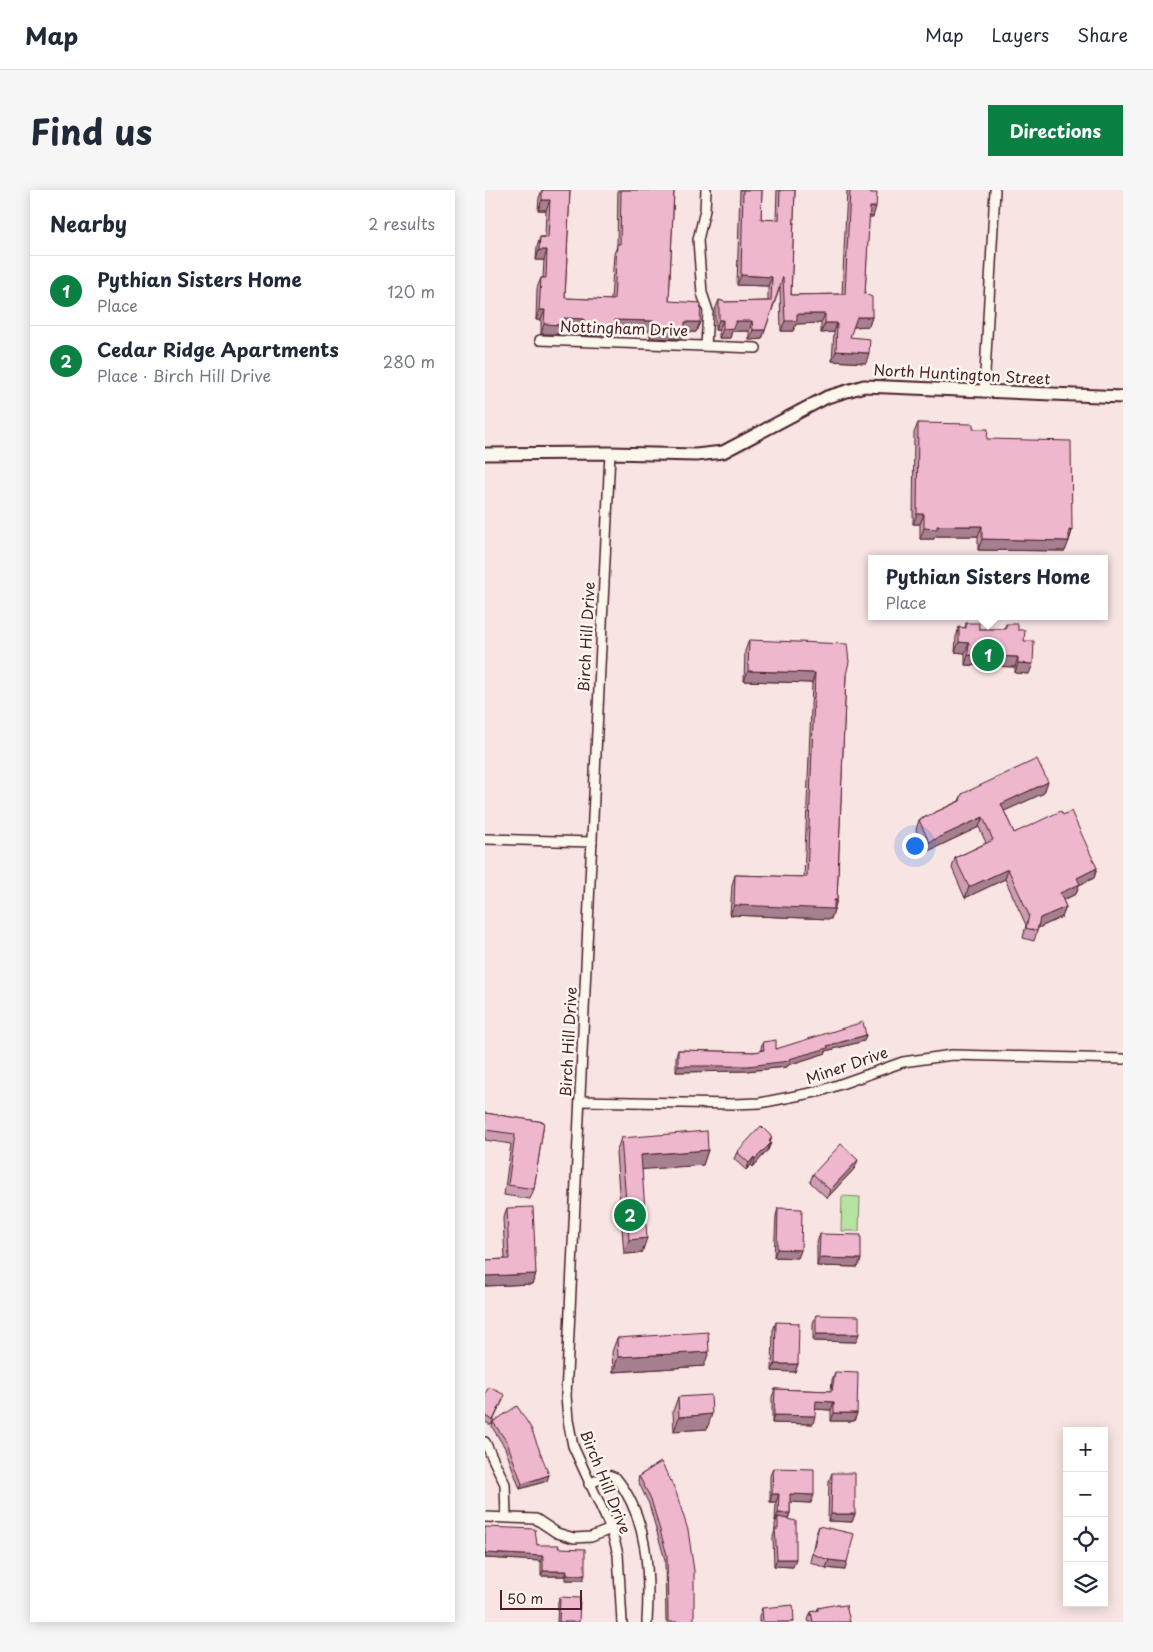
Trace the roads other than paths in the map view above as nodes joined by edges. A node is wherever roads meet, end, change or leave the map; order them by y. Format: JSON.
{"nodes":[{"id":1,"x":706,"y":190,"type":"edge"},
{"id":2,"x":995,"y":190,"type":"edge"},
{"id":3,"x":540,"y":340,"type":"dead end"},
{"id":4,"x":706,"y":346,"type":"junction"},
{"id":5,"x":756,"y":348,"type":"dead end"},
{"id":6,"x":984,"y":392,"type":"junction"},
{"id":7,"x":1123,"y":397,"type":"edge"},
{"id":8,"x":609,"y":453,"type":"junction"},
{"id":9,"x":485,"y":454,"type":"edge"},
{"id":10,"x":485,"y":839,"type":"edge"},
{"id":11,"x":592,"y":842,"type":"junction"},
{"id":12,"x":1123,"y":1059,"type":"edge"},
{"id":13,"x":580,"y":1101,"type":"junction"},
{"id":14,"x":485,"y":1442,"type":"edge"},
{"id":15,"x":589,"y":1484,"type":"junction"},
{"id":16,"x":485,"y":1517,"type":"edge"},
{"id":17,"x":506,"y":1517,"type":"junction"},
{"id":18,"x":611,"y":1529,"type":"junction"},
{"id":19,"x":622,"y":1622,"type":"edge"},
{"id":20,"x":647,"y":1622,"type":"edge"}],
"edges":[{"from":1,"to":4,"type":"street","name":"Nottingham Drive"},
{"from":2,"to":6,"type":"street"},
{"from":3,"to":4,"type":"street","name":"Nottingham Drive"},
{"from":4,"to":5,"type":"street","name":"Nottingham Drive"},
{"from":6,"to":7,"type":"street","name":"North Huntington Street"},
{"from":6,"to":8,"type":"street","name":"North Huntington Street"},
{"from":8,"to":9,"type":"street","name":"North Huntington Street"},
{"from":8,"to":11,"type":"street","name":"Birch Hill Drive"},
{"from":10,"to":11,"type":"street"},
{"from":11,"to":13,"type":"street","name":"Birch Hill Drive"},
{"from":12,"to":13,"type":"street","name":"Miner Drive"},
{"from":13,"to":15,"type":"street","name":"Birch Hill Drive"},
{"from":14,"to":17,"type":"street"},
{"from":15,"to":18,"type":"street","name":"Birch Hill Drive"},
{"from":15,"to":20,"type":"street"},
{"from":16,"to":17,"type":"street"},
{"from":17,"to":18,"type":"street"},
{"from":18,"to":19,"type":"street","name":"Birch Hill Drive"}]}
